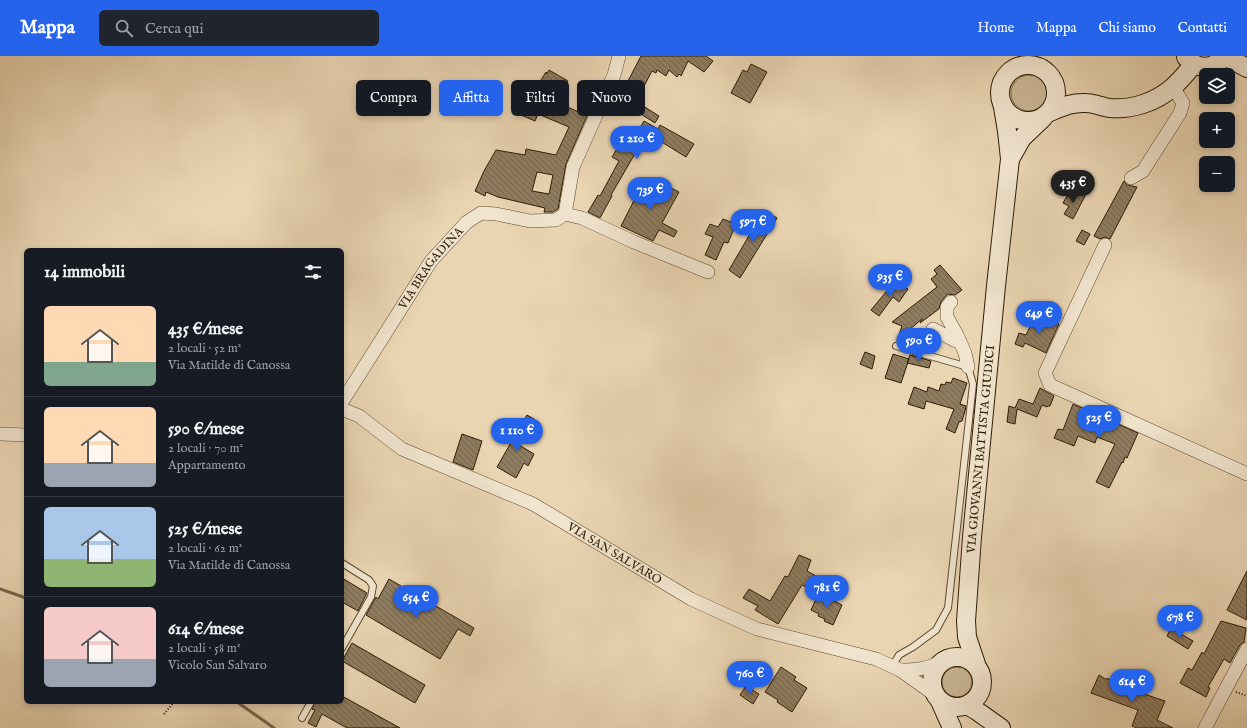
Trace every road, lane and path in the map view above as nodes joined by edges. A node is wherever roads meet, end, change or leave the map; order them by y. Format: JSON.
{"nodes":[{"id":1,"x":619,"y":56,"type":"edge"},
{"id":2,"x":1225,"y":56,"type":"edge"},
{"id":3,"x":1190,"y":60,"type":"edge"},
{"id":4,"x":1017,"y":63,"type":"edge"},
{"id":5,"x":1247,"y":68,"type":"edge"},
{"id":6,"x":1048,"y":70,"type":"edge"},
{"id":7,"x":1173,"y":87,"type":"junction"},
{"id":8,"x":1087,"y":103,"type":"junction"},
{"id":9,"x":1004,"y":108,"type":"junction"},
{"id":10,"x":1046,"y":115,"type":"junction"},
{"id":11,"x":1010,"y":159,"type":"junction"},
{"id":12,"x":1130,"y":178,"type":"dead end"},
{"id":13,"x":565,"y":214,"type":"junction"},
{"id":14,"x":1105,"y":244,"type":"dead end"},
{"id":15,"x":708,"y":272,"type":"dead end"},
{"id":16,"x":950,"y":302,"type":"dead end"},
{"id":17,"x":933,"y":329,"type":"dead end"},
{"id":18,"x":960,"y":342,"type":"junction"},
{"id":19,"x":896,"y":346,"type":"dead end"},
{"id":20,"x":968,"y":367,"type":"junction"},
{"id":21,"x":344,"y":399,"type":"edge"},
{"id":22,"x":344,"y":410,"type":"edge"},
{"id":23,"x":0,"y":434,"type":"edge"},
{"id":24,"x":24,"y":435,"type":"edge"},
{"id":25,"x":1247,"y":474,"type":"edge"},
{"id":26,"x":344,"y":564,"type":"edge"},
{"id":27,"x":966,"y":621,"type":"junction"},
{"id":28,"x":344,"y":644,"type":"edge"},
{"id":29,"x":1247,"y":649,"type":"edge"},
{"id":30,"x":944,"y":661,"type":"junction"},
{"id":31,"x":976,"y":664,"type":"junction"},
{"id":32,"x":896,"y":668,"type":"junction"},
{"id":33,"x":982,"y":689,"type":"junction"},
{"id":34,"x":938,"y":698,"type":"junction"},
{"id":35,"x":172,"y":704,"type":"edge"},
{"id":36,"x":310,"y":704,"type":"edge"},
{"id":37,"x":966,"y":706,"type":"junction"},
{"id":38,"x":164,"y":714,"type":"dead end"},
{"id":39,"x":302,"y":718,"type":"dead end"},
{"id":40,"x":999,"y":726,"type":"edge"},
{"id":41,"x":952,"y":728,"type":"edge"},
{"id":42,"x":957,"y":728,"type":"edge"},
{"id":43,"x":1205,"y":728,"type":"edge"}],
"edges":[{"from":1,"to":13,"type":"street"},
{"from":2,"to":3,"type":"main road"},
{"from":2,"to":5,"type":"main road"},
{"from":3,"to":7,"type":"main road"},
{"from":4,"to":6,"type":"main road"},
{"from":4,"to":9,"type":"main road"},
{"from":6,"to":8,"type":"main road"},
{"from":6,"to":10,"type":"main road"},
{"from":7,"to":8,"type":"main road"},
{"from":7,"to":12,"type":"street"},
{"from":8,"to":10,"type":"main road"},
{"from":9,"to":10,"type":"main road"},
{"from":9,"to":11,"type":"main road","name":"VIA GIOVANNI BATTISTA GIUDICI"},
{"from":10,"to":11,"type":"main road","name":"VIA GIOVANNI BATTISTA GIUDICI"},
{"from":11,"to":27,"type":"main road","name":"VIA GIOVANNI BATTISTA GIUDICI"},
{"from":13,"to":15,"type":"street"},
{"from":13,"to":21,"type":"street","name":"VIA BRAGADINA"},
{"from":14,"to":25,"type":"street"},
{"from":16,"to":18,"type":"street"},
{"from":17,"to":18,"type":"street"},
{"from":18,"to":20,"type":"street"},
{"from":19,"to":20,"type":"lane"},
{"from":20,"to":32,"type":"lane"},
{"from":22,"to":32,"type":"street","name":"VIA SAN SALVARO"},
{"from":23,"to":24,"type":"street"},
{"from":26,"to":28,"type":"lane"},
{"from":27,"to":30,"type":"main road","name":"VIA GIOVANNI BATTISTA GIUDICI"},
{"from":27,"to":31,"type":"main road","name":"VIA GIOVANNI BATTISTA GIUDICI"},
{"from":29,"to":43,"type":"street"},
{"from":30,"to":31,"type":"main road"},
{"from":30,"to":32,"type":"street","name":"VIA SAN SALVARO"},
{"from":30,"to":34,"type":"main road","name":"VIA GIOVANNI BATTISTA GIUDICI"},
{"from":31,"to":33,"type":"main road","name":"VIA GIOVANNI BATTISTA GIUDICI"},
{"from":32,"to":34,"type":"street","name":"VIA SAN SALVARO"},
{"from":33,"to":37,"type":"main road"},
{"from":33,"to":40,"type":"main road"},
{"from":34,"to":37,"type":"main road"},
{"from":34,"to":41,"type":"main road","name":"VIA GIOVANNI BATTISTA GIUDICI"},
{"from":35,"to":38,"type":"path"},
{"from":36,"to":39,"type":"lane"},
{"from":37,"to":40,"type":"main road"},
{"from":37,"to":42,"type":"main road"}]}
